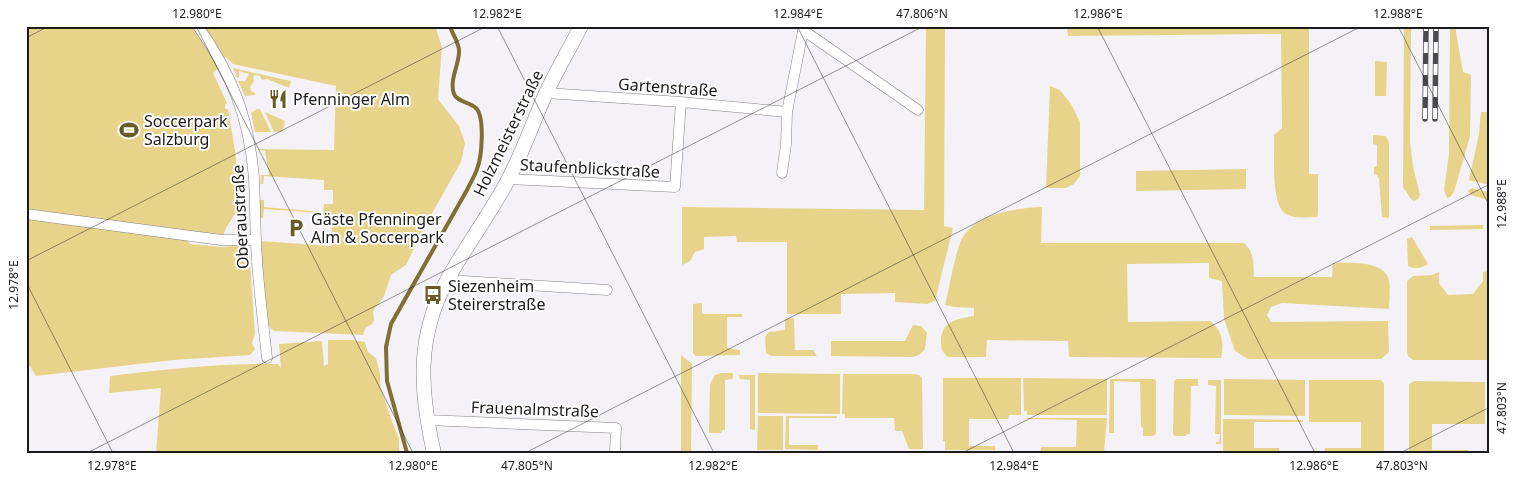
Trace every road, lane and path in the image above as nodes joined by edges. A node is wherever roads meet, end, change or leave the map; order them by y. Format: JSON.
{"nodes":[{"id":1,"x":198,"y":26,"type":"edge"},
{"id":2,"x":581,"y":26,"type":"edge"},
{"id":3,"x":803,"y":28,"type":"edge"},
{"id":4,"x":546,"y":92,"type":"junction"},
{"id":5,"x":681,"y":102,"type":"junction"},
{"id":6,"x":918,"y":110,"type":"dead end"},
{"id":7,"x":787,"y":112,"type":"junction"},
{"id":8,"x":782,"y":173,"type":"dead end"},
{"id":9,"x":508,"y":180,"type":"junction"},
{"id":10,"x":26,"y":214,"type":"edge"},
{"id":11,"x":256,"y":240,"type":"junction"},
{"id":12,"x":448,"y":280,"type":"junction"},
{"id":13,"x":607,"y":290,"type":"dead end"},
{"id":14,"x":267,"y":358,"type":"dead end"},
{"id":15,"x":427,"y":420,"type":"junction"},
{"id":16,"x":434,"y":453,"type":"edge"},
{"id":17,"x":615,"y":453,"type":"edge"}],
"edges":[{"from":1,"to":11,"type":"street","name":"Oberaustraße"},
{"from":2,"to":4,"type":"street","name":"Holzmeisterstraße"},
{"from":3,"to":6,"type":"street"},
{"from":3,"to":7,"type":"street"},
{"from":4,"to":5,"type":"street","name":"Gartenstraße"},
{"from":4,"to":9,"type":"street","name":"Holzmeisterstraße"},
{"from":5,"to":7,"type":"street","name":"Gartenstraße"},
{"from":5,"to":9,"type":"street","name":"Staufenblickstraße"},
{"from":7,"to":8,"type":"street"},
{"from":9,"to":12,"type":"street","name":"Holzmeisterstraße"},
{"from":10,"to":11,"type":"street"},
{"from":11,"to":14,"type":"street","name":"Oberaustraße"},
{"from":12,"to":13,"type":"street"},
{"from":12,"to":15,"type":"street","name":"Holzmeisterstraße"},
{"from":15,"to":16,"type":"street","name":"Holzmeisterstraße"},
{"from":15,"to":17,"type":"street","name":"Frauenalmstraße"}]}
